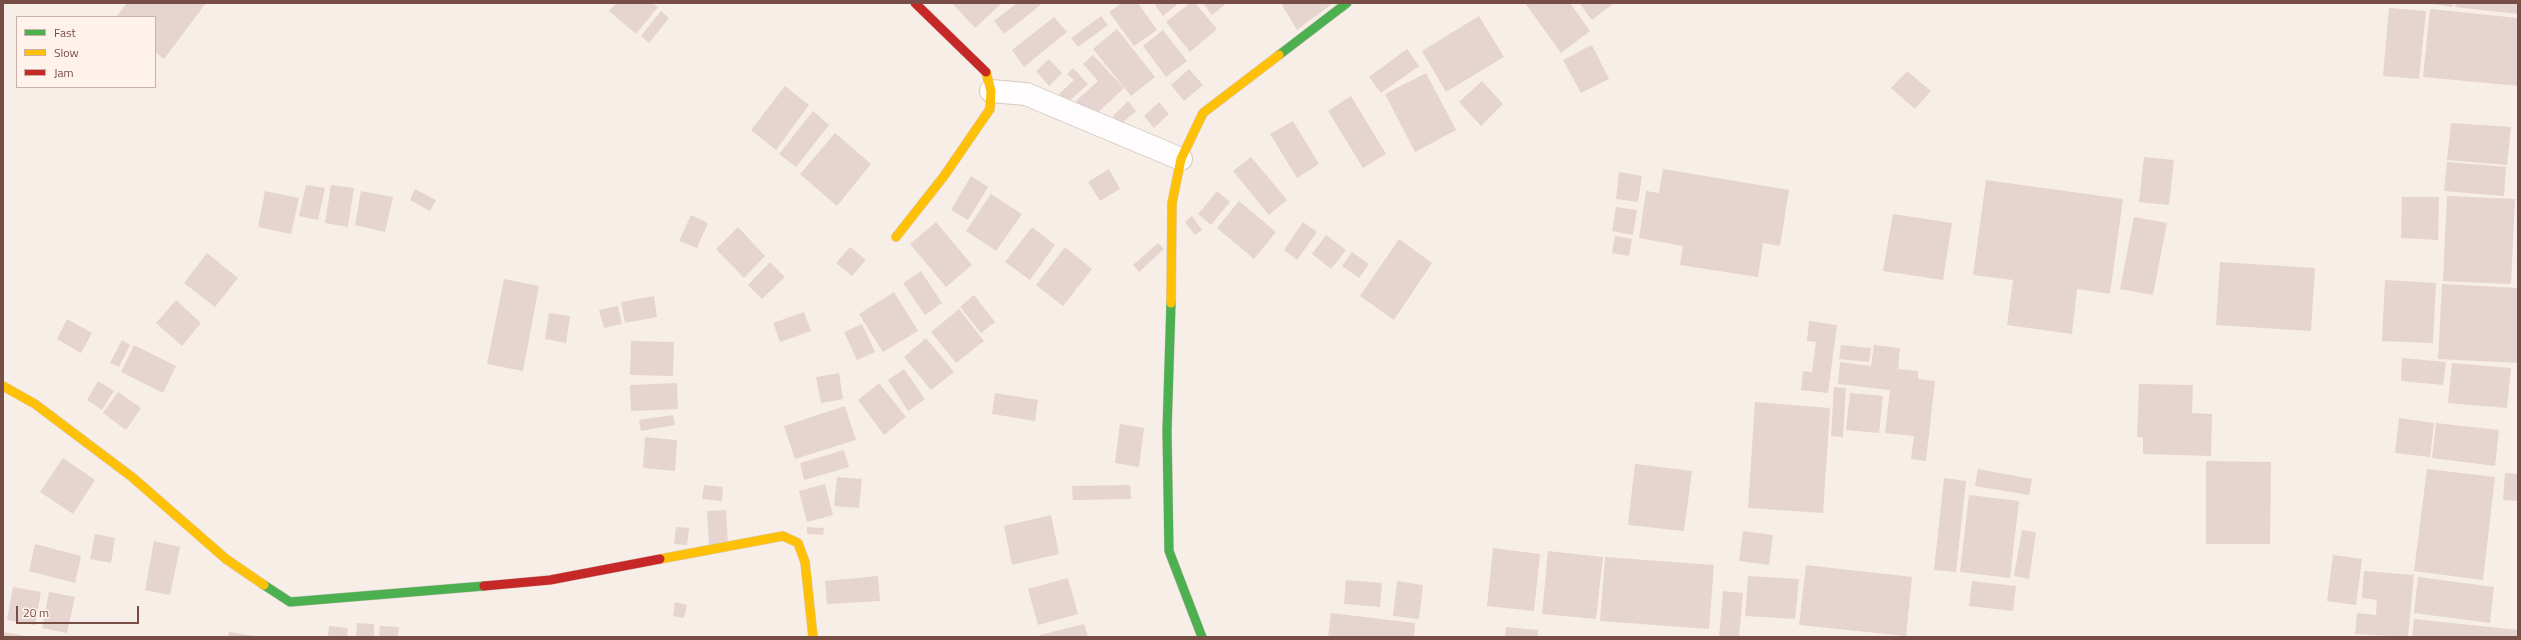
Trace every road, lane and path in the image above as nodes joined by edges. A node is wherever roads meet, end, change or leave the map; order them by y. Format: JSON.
{"nodes":[{"id":1,"x":915,"y":3,"type":"edge"},
{"id":2,"x":1347,"y":3,"type":"edge"},
{"id":3,"x":991,"y":91,"type":"junction"},
{"id":4,"x":1181,"y":159,"type":"junction"},
{"id":5,"x":896,"y":237,"type":"dead end"},
{"id":6,"x":3,"y":386,"type":"edge"},
{"id":7,"x":813,"y":637,"type":"edge"},
{"id":8,"x":1202,"y":637,"type":"edge"}],
"edges":[{"from":1,"to":3,"type":"street"},
{"from":2,"to":4,"type":"street"},
{"from":3,"to":4,"type":"street"},
{"from":3,"to":5,"type":"street"},
{"from":4,"to":8,"type":"street"},
{"from":6,"to":7,"type":"street"}]}
